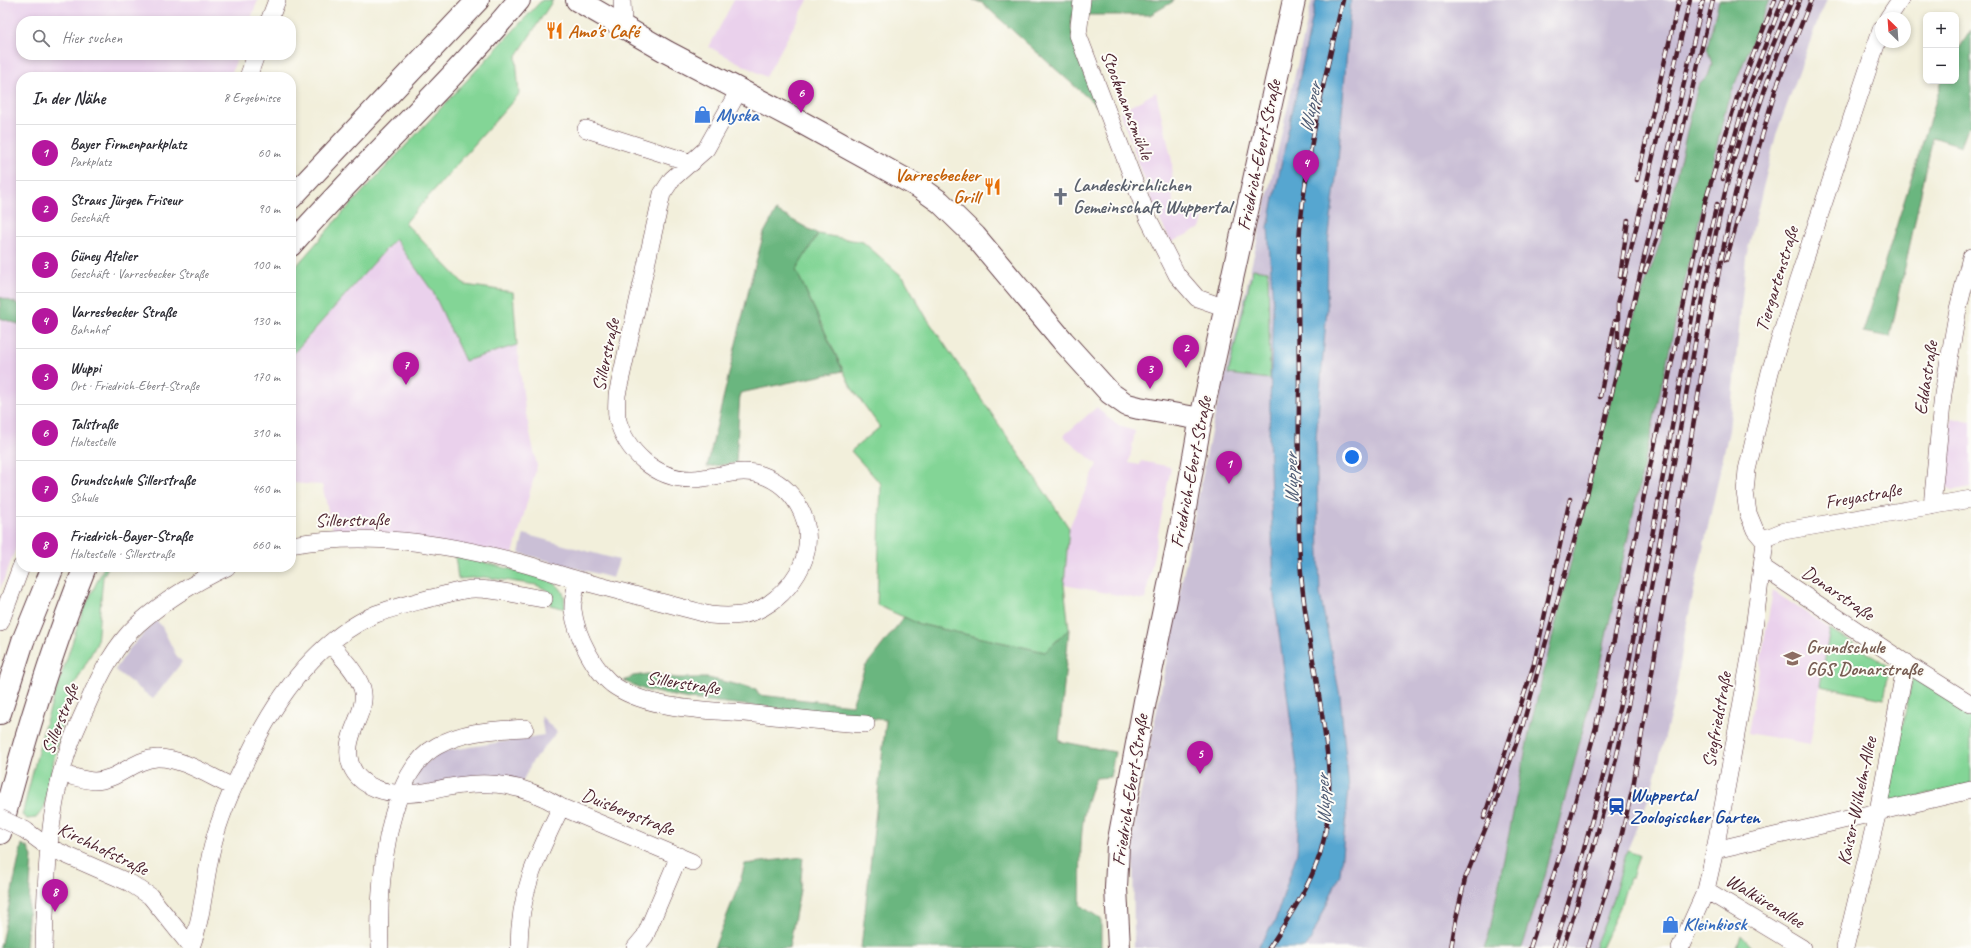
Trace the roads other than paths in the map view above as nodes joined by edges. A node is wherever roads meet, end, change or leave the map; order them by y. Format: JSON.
{"nodes":[{"id":1,"x":478,"y":0,"type":"edge"},
{"id":2,"x":519,"y":0,"type":"edge"},
{"id":3,"x":577,"y":0,"type":"edge"},
{"id":4,"x":622,"y":0,"type":"edge"},
{"id":5,"x":1082,"y":0,"type":"edge"},
{"id":6,"x":1294,"y":0,"type":"edge"},
{"id":7,"x":1900,"y":0,"type":"edge"},
{"id":8,"x":1892,"y":12,"type":"edge"},
{"id":9,"x":623,"y":26,"type":"junction"},
{"id":10,"x":1875,"y":48,"type":"edge"},
{"id":11,"x":254,"y":60,"type":"edge"},
{"id":12,"x":250,"y":72,"type":"edge"},
{"id":13,"x":739,"y":90,"type":"junction"},
{"id":14,"x":586,"y":129,"type":"dead end"},
{"id":15,"x":692,"y":163,"type":"junction"},
{"id":16,"x":296,"y":193,"type":"edge"},
{"id":17,"x":296,"y":238,"type":"edge"},
{"id":18,"x":1971,"y":257,"type":"edge"},
{"id":19,"x":1226,"y":308,"type":"junction"},
{"id":20,"x":1201,"y":419,"type":"junction"},
{"id":21,"x":1971,"y":499,"type":"edge"},
{"id":22,"x":1932,"y":506,"type":"junction"},
{"id":23,"x":1765,"y":542,"type":"junction"},
{"id":24,"x":296,"y":544,"type":"edge"},
{"id":25,"x":1762,"y":567,"type":"junction"},
{"id":26,"x":19,"y":572,"type":"edge"},
{"id":27,"x":51,"y":572,"type":"edge"},
{"id":28,"x":83,"y":572,"type":"edge"},
{"id":29,"x":216,"y":572,"type":"edge"},
{"id":30,"x":577,"y":580,"type":"junction"},
{"id":31,"x":544,"y":599,"type":"dead end"},
{"id":32,"x":0,"y":623,"type":"edge"},
{"id":33,"x":330,"y":643,"type":"junction"},
{"id":34,"x":1906,"y":662,"type":"junction"},
{"id":35,"x":1971,"y":704,"type":"edge"},
{"id":36,"x":0,"y":713,"type":"edge"},
{"id":37,"x":866,"y":724,"type":"dead end"},
{"id":38,"x":526,"y":728,"type":"dead end"},
{"id":39,"x":61,"y":774,"type":"junction"},
{"id":40,"x":233,"y":787,"type":"junction"},
{"id":41,"x":1971,"y":790,"type":"edge"},
{"id":42,"x":401,"y":793,"type":"junction"},
{"id":43,"x":561,"y":807,"type":"junction"},
{"id":44,"x":1878,"y":811,"type":"junction"},
{"id":45,"x":0,"y":818,"type":"edge"},
{"id":46,"x":0,"y":833,"type":"edge"},
{"id":47,"x":48,"y":847,"type":"junction"},
{"id":48,"x":1715,"y":850,"type":"junction"},
{"id":49,"x":1706,"y":890,"type":"junction"},
{"id":50,"x":44,"y":948,"type":"edge"},
{"id":51,"x":192,"y":948,"type":"edge"},
{"id":52,"x":380,"y":948,"type":"edge"},
{"id":53,"x":519,"y":948,"type":"edge"},
{"id":54,"x":635,"y":948,"type":"edge"},
{"id":55,"x":1119,"y":948,"type":"edge"},
{"id":56,"x":1680,"y":948,"type":"edge"},
{"id":57,"x":1802,"y":948,"type":"edge"},
{"id":58,"x":1845,"y":948,"type":"edge"}],
"edges":[{"from":1,"to":16,"type":"main road"},
{"from":2,"to":17,"type":"main road"},
{"from":3,"to":9,"type":"main road"},
{"from":4,"to":9,"type":"street"},
{"from":5,"to":19,"type":"street","name":"Stockmannsmühle"},
{"from":6,"to":19,"type":"main road","name":"Friedrich-Ebert-Straße"},
{"from":7,"to":8,"type":"street"},
{"from":9,"to":13,"type":"main road"},
{"from":10,"to":23,"type":"street","name":"Tiergartenstraße"},
{"from":11,"to":12,"type":"street"},
{"from":13,"to":15,"type":"street","name":"Sillerstraße"},
{"from":13,"to":20,"type":"main road"},
{"from":14,"to":15,"type":"street"},
{"from":15,"to":30,"type":"street","name":"Sillerstraße"},
{"from":18,"to":22,"type":"street","name":"Eddastraße"},
{"from":19,"to":20,"type":"main road","name":"Friedrich-Ebert-Straße"},
{"from":20,"to":55,"type":"main road","name":"Friedrich-Ebert-Straße"},
{"from":21,"to":22,"type":"street","name":"Freyastraße"},
{"from":22,"to":23,"type":"street","name":"Freyastraße"},
{"from":23,"to":25,"type":"street","name":"Siegfriedstraße"},
{"from":24,"to":30,"type":"street","name":"Sillerstraße"},
{"from":25,"to":34,"type":"street","name":"Donarstraße"},
{"from":25,"to":48,"type":"street","name":"Siegfriedstraße"},
{"from":26,"to":32,"type":"street"},
{"from":27,"to":36,"type":"main road"},
{"from":28,"to":46,"type":"main road"},
{"from":29,"to":39,"type":"street","name":"Sillerstraße"},
{"from":30,"to":37,"type":"street","name":"Sillerstraße"},
{"from":31,"to":33,"type":"street"},
{"from":33,"to":40,"type":"street"},
{"from":33,"to":42,"type":"street","name":"Duisbergstraße"},
{"from":34,"to":35,"type":"street","name":"Donarstraße"},
{"from":34,"to":44,"type":"street","name":"Kaiser-Wilhelm-Allee"},
{"from":38,"to":42,"type":"street"},
{"from":39,"to":40,"type":"street"},
{"from":39,"to":47,"type":"street","name":"Sillerstraße"},
{"from":40,"to":51,"type":"street"},
{"from":41,"to":44,"type":"street"},
{"from":42,"to":43,"type":"street","name":"Duisbergstraße"},
{"from":42,"to":52,"type":"street"},
{"from":43,"to":53,"type":"street","name":"Duisbergstraße"},
{"from":43,"to":54,"type":"street","name":"Duisbergstraße"},
{"from":44,"to":48,"type":"street"},
{"from":44,"to":58,"type":"street","name":"Kaiser-Wilhelm-Allee"},
{"from":45,"to":47,"type":"street","name":"Kirchhofstraße","bridge":true},
{"from":47,"to":50,"type":"street","name":"Sillerstraße"},
{"from":47,"to":51,"type":"street","name":"Kirchhofstraße"},
{"from":48,"to":49,"type":"street","name":"Siegfriedstraße"},
{"from":49,"to":56,"type":"street","name":"Siegfriedstraße"},
{"from":49,"to":57,"type":"street","name":"Walkürenallee"}]}
